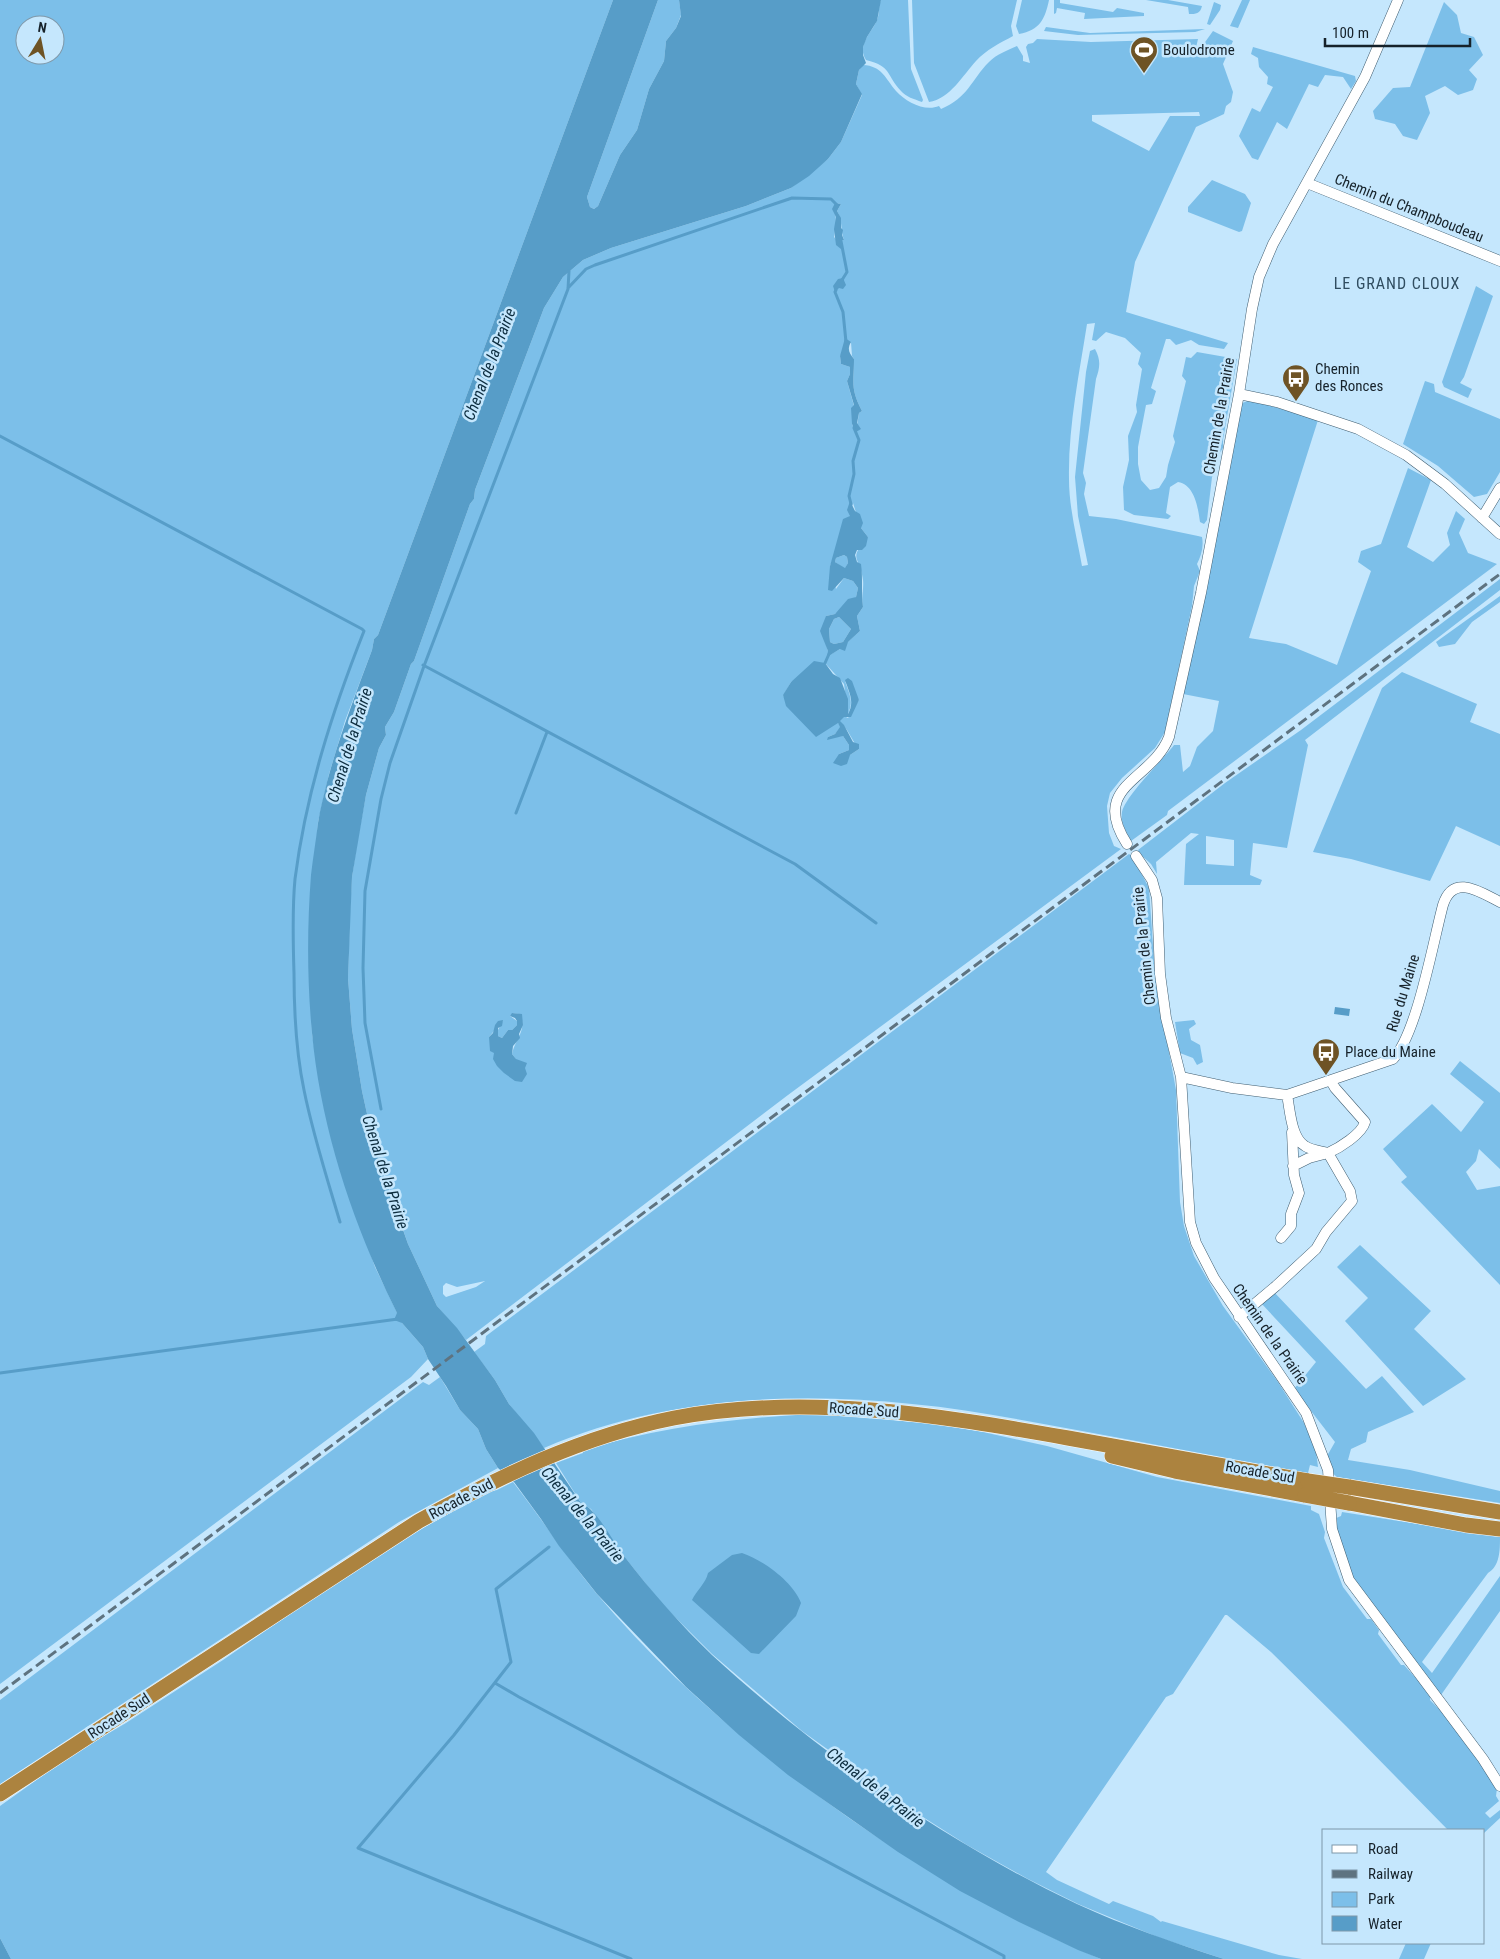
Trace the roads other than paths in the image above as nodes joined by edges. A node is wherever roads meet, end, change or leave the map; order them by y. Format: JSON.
{"nodes":[{"id":1,"x":1398,"y":0,"type":"edge"},
{"id":2,"x":1307,"y":184,"type":"junction"},
{"id":3,"x":1500,"y":261,"type":"edge"},
{"id":4,"x":1239,"y":394,"type":"junction"},
{"id":5,"x":1500,"y":488,"type":"edge"},
{"id":6,"x":1482,"y":518,"type":"junction"},
{"id":7,"x":1500,"y":534,"type":"edge"},
{"id":8,"x":1127,"y":844,"type":"dead end"},
{"id":9,"x":1136,"y":856,"type":"dead end"},
{"id":10,"x":1500,"y":902,"type":"edge"},
{"id":11,"x":1181,"y":1077,"type":"junction"},
{"id":12,"x":1331,"y":1081,"type":"junction"},
{"id":13,"x":1287,"y":1095,"type":"junction"},
{"id":14,"x":1292,"y":1124,"type":"junction"},
{"id":15,"x":1328,"y":1153,"type":"junction"},
{"id":16,"x":1293,"y":1166,"type":"junction"},
{"id":17,"x":1281,"y":1238,"type":"dead end"},
{"id":18,"x":1239,"y":1316,"type":"junction"},
{"id":19,"x":1306,"y":1488,"type":"junction"},
{"id":20,"x":1500,"y":1512,"type":"edge"},
{"id":21,"x":1500,"y":1529,"type":"edge"},
{"id":22,"x":1500,"y":1786,"type":"edge"},
{"id":23,"x":0,"y":1794,"type":"edge"}],
"edges":[{"from":1,"to":2,"type":"street","name":"Chemin de la Prairie"},
{"from":2,"to":3,"type":"street","name":"Chemin du Champboudeau"},
{"from":2,"to":4,"type":"street","name":"Chemin de la Prairie"},
{"from":4,"to":6,"type":"street"},
{"from":4,"to":8,"type":"street","name":"Chemin de la Prairie"},
{"from":5,"to":6,"type":"street"},
{"from":6,"to":7,"type":"street"},
{"from":9,"to":11,"type":"street","name":"Chemin de la Prairie"},
{"from":10,"to":12,"type":"street","name":"Rue du Maine"},
{"from":11,"to":13,"type":"street","name":"Rue du Maine"},
{"from":11,"to":18,"type":"street","name":"Chemin de la Prairie"},
{"from":12,"to":13,"type":"street","name":"Rue du Maine"},
{"from":12,"to":15,"type":"street"},
{"from":13,"to":14,"type":"street"},
{"from":14,"to":15,"type":"street"},
{"from":14,"to":16,"type":"street"},
{"from":15,"to":16,"type":"street"},
{"from":15,"to":18,"type":"street"},
{"from":16,"to":17,"type":"street"},
{"from":18,"to":22,"type":"street","name":"Chemin de la Prairie"},
{"from":19,"to":20,"type":"highway","bridge":true},
{"from":19,"to":21,"type":"highway","bridge":true},
{"from":19,"to":23,"type":"highway","name":"Rocade Sud"}]}
